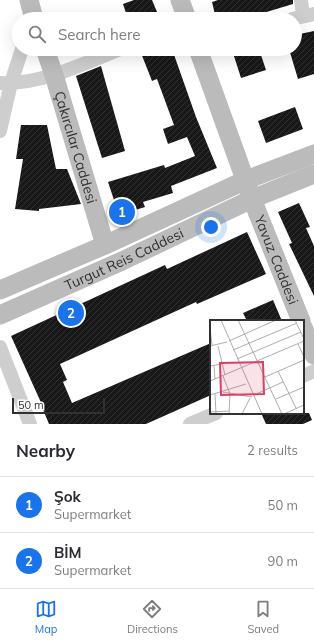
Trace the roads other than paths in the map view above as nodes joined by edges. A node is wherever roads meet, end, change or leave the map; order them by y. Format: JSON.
{"nodes":[{"id":1,"x":180,"y":0,"type":"edge"},
{"id":2,"x":301,"y":0,"type":"edge"},
{"id":3,"x":184,"y":12,"type":"edge"},
{"id":4,"x":303,"y":16,"type":"edge"},
{"id":5,"x":19,"y":56,"type":"edge"},
{"id":6,"x":47,"y":56,"type":"edge"},
{"id":7,"x":102,"y":56,"type":"edge"},
{"id":8,"x":201,"y":56,"type":"edge"},
{"id":9,"x":54,"y":75,"type":"junction"},
{"id":10,"x":6,"y":83,"type":"edge"},
{"id":11,"x":0,"y":131,"type":"edge"},
{"id":12,"x":314,"y":154,"type":"edge"},
{"id":13,"x":314,"y":174,"type":"edge"},
{"id":14,"x":246,"y":180,"type":"junction"},
{"id":15,"x":252,"y":199,"type":"junction"},
{"id":16,"x":104,"y":245,"type":"junction"},
{"id":17,"x":0,"y":290,"type":"edge"},
{"id":18,"x":0,"y":315,"type":"edge"},
{"id":19,"x":301,"y":320,"type":"edge"},
{"id":20,"x":304,"y":330,"type":"edge"},
{"id":21,"x":0,"y":347,"type":"edge"},
{"id":22,"x":314,"y":355,"type":"edge"},
{"id":23,"x":314,"y":371,"type":"edge"},
{"id":24,"x":304,"y":376,"type":"edge"},
{"id":25,"x":214,"y":414,"type":"edge"},
{"id":26,"x":30,"y":424,"type":"edge"},
{"id":27,"x":190,"y":424,"type":"edge"}],
"edges":[{"from":1,"to":3,"type":"main road"},
{"from":2,"to":4,"type":"street"},
{"from":5,"to":10,"type":"street"},
{"from":6,"to":9,"type":"main road","name":"Çakırcılar Caddesi"},
{"from":7,"to":9,"type":"street"},
{"from":8,"to":14,"type":"main road","name":"Yavuz Caddesi"},
{"from":9,"to":10,"type":"street"},
{"from":9,"to":16,"type":"main road","name":"Çakırcılar Caddesi"},
{"from":10,"to":11,"type":"street"},
{"from":12,"to":14,"type":"main road","name":"Turgut Reis Caddesi"},
{"from":13,"to":15,"type":"main road","name":"Turgut Reis Caddesi"},
{"from":14,"to":15,"type":"main road","name":"Yavuz Caddesi"},
{"from":14,"to":16,"type":"main road","name":"Turgut Reis Caddesi"},
{"from":15,"to":18,"type":"main road","name":"Turgut Reis Caddesi"},
{"from":15,"to":19,"type":"main road","name":"Yavuz Caddesi"},
{"from":16,"to":17,"type":"main road","name":"Turgut Reis Caddesi"},
{"from":20,"to":22,"type":"main road"},
{"from":21,"to":26,"type":"street"},
{"from":23,"to":24,"type":"street"},
{"from":25,"to":27,"type":"street"}]}
